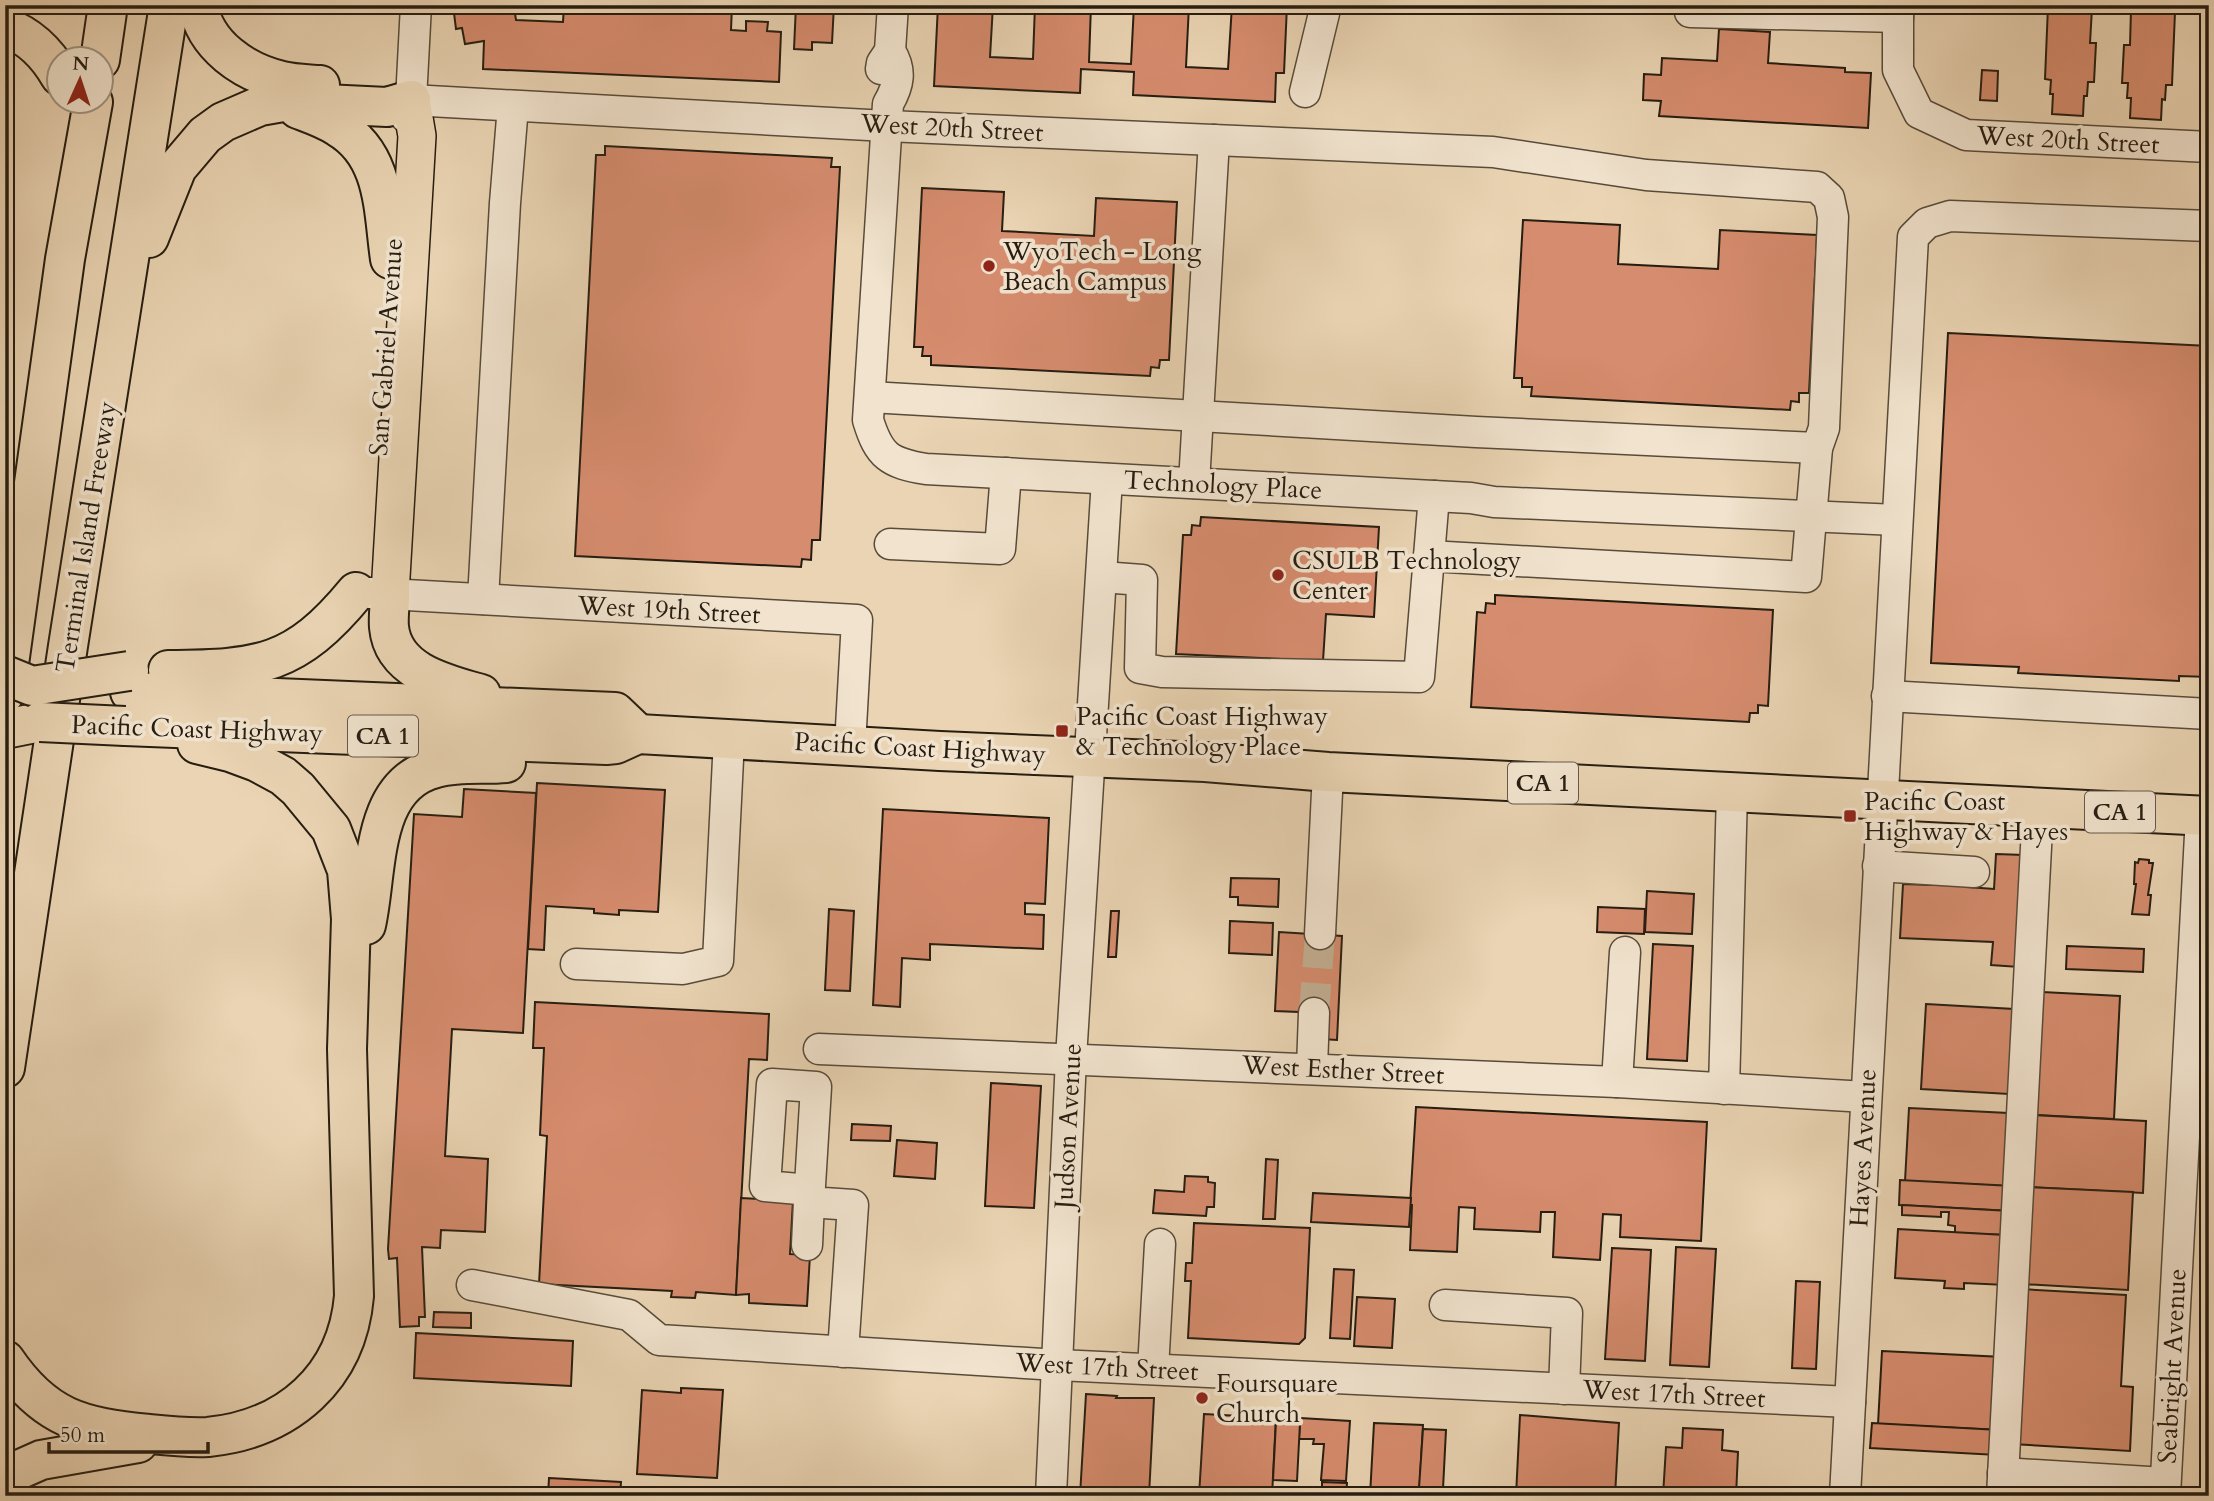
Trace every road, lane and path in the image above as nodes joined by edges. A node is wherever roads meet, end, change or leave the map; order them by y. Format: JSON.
{"nodes":[{"id":1,"x":108,"y":5,"type":"edge"},
{"id":2,"x":169,"y":5,"type":"edge"},
{"id":3,"x":198,"y":5,"type":"edge"},
{"id":4,"x":416,"y":5,"type":"edge"},
{"id":5,"x":893,"y":5,"type":"edge"},
{"id":6,"x":1326,"y":5,"type":"edge"},
{"id":7,"x":1898,"y":11,"type":"edge"},
{"id":8,"x":1690,"y":12,"type":"dead end"},
{"id":9,"x":5,"y":27,"type":"edge"},
{"id":10,"x":102,"y":46,"type":"edge"},
{"id":11,"x":46,"y":57,"type":"edge"},
{"id":12,"x":1305,"y":92,"type":"dead end"},
{"id":13,"x":411,"y":100,"type":"junction"},
{"id":14,"x":283,"y":102,"type":"junction"},
{"id":15,"x":513,"y":106,"type":"junction"},
{"id":16,"x":887,"y":115,"type":"junction"},
{"id":17,"x":69,"y":116,"type":"edge"},
{"id":18,"x":91,"y":116,"type":"edge"},
{"id":19,"x":1214,"y":140,"type":"junction"},
{"id":20,"x":2209,"y":148,"type":"edge"},
{"id":21,"x":2209,"y":226,"type":"edge"},
{"id":22,"x":65,"y":259,"type":"junction"},
{"id":23,"x":390,"y":259,"type":"junction"},
{"id":24,"x":124,"y":294,"type":"junction"},
{"id":25,"x":870,"y":397,"type":"junction"},
{"id":26,"x":1198,"y":415,"type":"junction"},
{"id":27,"x":1817,"y":447,"type":"junction"},
{"id":28,"x":1006,"y":473,"type":"junction"},
{"id":29,"x":1107,"y":479,"type":"junction"},
{"id":30,"x":1194,"y":483,"type":"junction"},
{"id":31,"x":1434,"y":496,"type":"junction"},
{"id":32,"x":1812,"y":517,"type":"junction"},
{"id":33,"x":1897,"y":520,"type":"junction"},
{"id":34,"x":890,"y":544,"type":"dead end"},
{"id":35,"x":1429,"y":556,"type":"junction"},
{"id":36,"x":1102,"y":577,"type":"junction"},
{"id":37,"x":373,"y":593,"type":"junction"},
{"id":38,"x":483,"y":599,"type":"junction"},
{"id":39,"x":12,"y":684,"type":"edge"},
{"id":40,"x":1887,"y":696,"type":"junction"},
{"id":41,"x":128,"y":697,"type":"junction"},
{"id":42,"x":530,"y":709,"type":"junction"},
{"id":43,"x":2209,"y":714,"type":"edge"},
{"id":44,"x":17,"y":724,"type":"edge"},
{"id":45,"x":622,"y":739,"type":"junction"},
{"id":46,"x":729,"y":739,"type":"junction"},
{"id":47,"x":850,"y":745,"type":"junction"},
{"id":48,"x":1090,"y":757,"type":"junction"},
{"id":49,"x":1328,"y":772,"type":"junction"},
{"id":50,"x":1731,"y":792,"type":"junction"},
{"id":51,"x":1881,"y":800,"type":"junction"},
{"id":52,"x":2038,"y":808,"type":"junction"},
{"id":53,"x":2205,"y":816,"type":"edge"},
{"id":54,"x":1878,"y":866,"type":"junction"},
{"id":55,"x":1974,"y":872,"type":"dead end"},
{"id":56,"x":2203,"y":896,"type":"edge"},
{"id":57,"x":1320,"y":934,"type":"tunnel mouth"},
{"id":58,"x":1625,"y":951,"type":"dead end"},
{"id":59,"x":576,"y":964,"type":"dead end"},
{"id":60,"x":350,"y":996,"type":"junction"},
{"id":61,"x":1314,"y":1013,"type":"tunnel mouth"},
{"id":62,"x":819,"y":1049,"type":"dead end"},
{"id":63,"x":1071,"y":1058,"type":"junction"},
{"id":64,"x":5,"y":1068,"type":"edge"},
{"id":65,"x":1312,"y":1068,"type":"junction"},
{"id":66,"x":1617,"y":1082,"type":"junction"},
{"id":67,"x":1724,"y":1089,"type":"junction"},
{"id":68,"x":1866,"y":1097,"type":"junction"},
{"id":69,"x":1160,"y":1244,"type":"dead end"},
{"id":70,"x":807,"y":1245,"type":"dead end"},
{"id":71,"x":472,"y":1285,"type":"dead end"},
{"id":72,"x":1445,"y":1305,"type":"dead end"},
{"id":73,"x":843,"y":1352,"type":"junction"},
{"id":74,"x":5,"y":1360,"type":"edge"},
{"id":75,"x":1058,"y":1365,"type":"junction"},
{"id":76,"x":1153,"y":1369,"type":"junction"},
{"id":77,"x":1564,"y":1389,"type":"junction"},
{"id":78,"x":1850,"y":1402,"type":"junction"},
{"id":79,"x":182,"y":1437,"type":"junction"},
{"id":80,"x":5,"y":1476,"type":"edge"},
{"id":81,"x":2003,"y":1484,"type":"edge"},
{"id":82,"x":2165,"y":1489,"type":"edge"},
{"id":83,"x":1051,"y":1496,"type":"edge"},
{"id":84,"x":1845,"y":1496,"type":"edge"}],
"edges":[{"from":1,"to":10,"type":"highway"},
{"from":2,"to":24,"type":"highway","name":"Terminal Island Freeway"},
{"from":3,"to":13,"type":"highway"},
{"from":4,"to":13,"type":"street","name":"San Gabriel Avenue"},
{"from":5,"to":16,"type":"street","name":"Technology Place"},
{"from":6,"to":12,"type":"street"},
{"from":7,"to":8,"type":"street"},
{"from":7,"to":20,"type":"street","name":"West 20th Street"},
{"from":9,"to":11,"type":"highway"},
{"from":13,"to":14,"type":"highway"},
{"from":13,"to":15,"type":"street","name":"West 20th Street"},
{"from":13,"to":23,"type":"street","name":"San Gabriel Avenue"},
{"from":13,"to":37,"type":"main road","name":"San Gabriel Avenue"},
{"from":14,"to":23,"type":"highway"},
{"from":14,"to":24,"type":"highway"},
{"from":15,"to":16,"type":"street","name":"West 20th Street"},
{"from":15,"to":38,"type":"street"},
{"from":16,"to":19,"type":"street","name":"West 20th Street"},
{"from":16,"to":25,"type":"street","name":"Technology Place"},
{"from":17,"to":22,"type":"highway"},
{"from":18,"to":22,"type":"highway"},
{"from":19,"to":26,"type":"street"},
{"from":19,"to":27,"type":"street","name":"West 20th Street"},
{"from":21,"to":33,"type":"street","name":"Hayes Avenue"},
{"from":22,"to":39,"type":"highway"},
{"from":23,"to":37,"type":"main road","name":"San Gabriel Avenue"},
{"from":24,"to":64,"type":"highway","name":"Terminal Island Freeway"},
{"from":25,"to":26,"type":"street"},
{"from":25,"to":28,"type":"street","name":"Technology Place"},
{"from":26,"to":27,"type":"street"},
{"from":26,"to":30,"type":"street"},
{"from":27,"to":32,"type":"street","name":"West 20th Street"},
{"from":28,"to":29,"type":"street","name":"Technology Place"},
{"from":28,"to":34,"type":"street"},
{"from":29,"to":30,"type":"street","name":"Technology Place"},
{"from":29,"to":36,"type":"street","name":"Judson Avenue"},
{"from":30,"to":31,"type":"street","name":"Technology Place"},
{"from":31,"to":32,"type":"street","name":"Technology Place"},
{"from":31,"to":35,"type":"street"},
{"from":32,"to":33,"type":"street","name":"Technology Place"},
{"from":32,"to":35,"type":"street","name":"West 20th Street"},
{"from":33,"to":40,"type":"street","name":"Hayes Avenue"},
{"from":35,"to":36,"type":"street"},
{"from":36,"to":48,"type":"street","name":"Judson Avenue"},
{"from":37,"to":38,"type":"street","name":"West 19th Street"},
{"from":37,"to":41,"type":"highway"},
{"from":37,"to":42,"type":"highway"},
{"from":38,"to":47,"type":"street","name":"West 19th Street"},
{"from":39,"to":41,"type":"highway","name":"Pacific Coast Highway","number":"CA 1","bridge":true},
{"from":40,"to":43,"type":"street"},
{"from":40,"to":51,"type":"street","name":"Hayes Avenue"},
{"from":41,"to":42,"type":"highway","name":"Pacific Coast Highway","number":"CA 1"},
{"from":41,"to":44,"type":"highway","name":"Pacific Coast Highway","number":"CA 1","bridge":true},
{"from":41,"to":45,"type":"highway","name":"Pacific Coast Highway","number":"CA 1"},
{"from":41,"to":60,"type":"highway"},
{"from":42,"to":45,"type":"highway","name":"Pacific Coast Highway","number":"CA 1"},
{"from":45,"to":46,"type":"highway","name":"Pacific Coast Highway","number":"CA 1"},
{"from":45,"to":60,"type":"highway"},
{"from":46,"to":47,"type":"highway","name":"Pacific Coast Highway","number":"CA 1"},
{"from":46,"to":59,"type":"street"},
{"from":47,"to":48,"type":"highway","name":"Pacific Coast Highway","number":"CA 1"},
{"from":48,"to":49,"type":"highway","name":"Pacific Coast Highway","number":"CA 1"},
{"from":48,"to":63,"type":"street","name":"Judson Avenue"},
{"from":49,"to":50,"type":"highway","name":"Pacific Coast Highway","number":"CA 1"},
{"from":49,"to":57,"type":"street"},
{"from":50,"to":51,"type":"highway","name":"Pacific Coast Highway","number":"CA 1"},
{"from":50,"to":67,"type":"street"},
{"from":51,"to":52,"type":"highway","name":"Pacific Coast Highway","number":"CA 1"},
{"from":51,"to":54,"type":"street","name":"Hayes Avenue"},
{"from":52,"to":53,"type":"highway","name":"Pacific Coast Highway","number":"CA 1"},
{"from":52,"to":81,"type":"street"},
{"from":53,"to":56,"type":"street","name":"Seabright Avenue"},
{"from":54,"to":55,"type":"street"},
{"from":54,"to":68,"type":"street","name":"Hayes Avenue"},
{"from":56,"to":82,"type":"street","name":"Seabright Avenue"},
{"from":58,"to":66,"type":"street"},
{"from":60,"to":79,"type":"highway"},
{"from":61,"to":65,"type":"street"},
{"from":62,"to":63,"type":"street","name":"West Esther Street"},
{"from":63,"to":65,"type":"street","name":"West Esther Street"},
{"from":63,"to":75,"type":"street","name":"Judson Avenue"},
{"from":65,"to":66,"type":"street","name":"West Esther Street"},
{"from":66,"to":67,"type":"street","name":"West Esther Street"},
{"from":67,"to":68,"type":"street","name":"West Esther Street"},
{"from":68,"to":78,"type":"street","name":"Hayes Avenue"},
{"from":69,"to":76,"type":"street"},
{"from":70,"to":73,"type":"street"},
{"from":71,"to":73,"type":"street","name":"West 17th Street"},
{"from":72,"to":77,"type":"street"},
{"from":73,"to":75,"type":"street","name":"West 17th Street"},
{"from":74,"to":79,"type":"highway"},
{"from":75,"to":76,"type":"street","name":"West 17th Street"},
{"from":75,"to":83,"type":"street","name":"Judson Avenue"},
{"from":76,"to":77,"type":"street","name":"West 17th Street"},
{"from":77,"to":78,"type":"street","name":"West 17th Street"},
{"from":78,"to":84,"type":"street","name":"Hayes Avenue"},
{"from":79,"to":80,"type":"highway"},
{"from":81,"to":82,"type":"street"}]}
